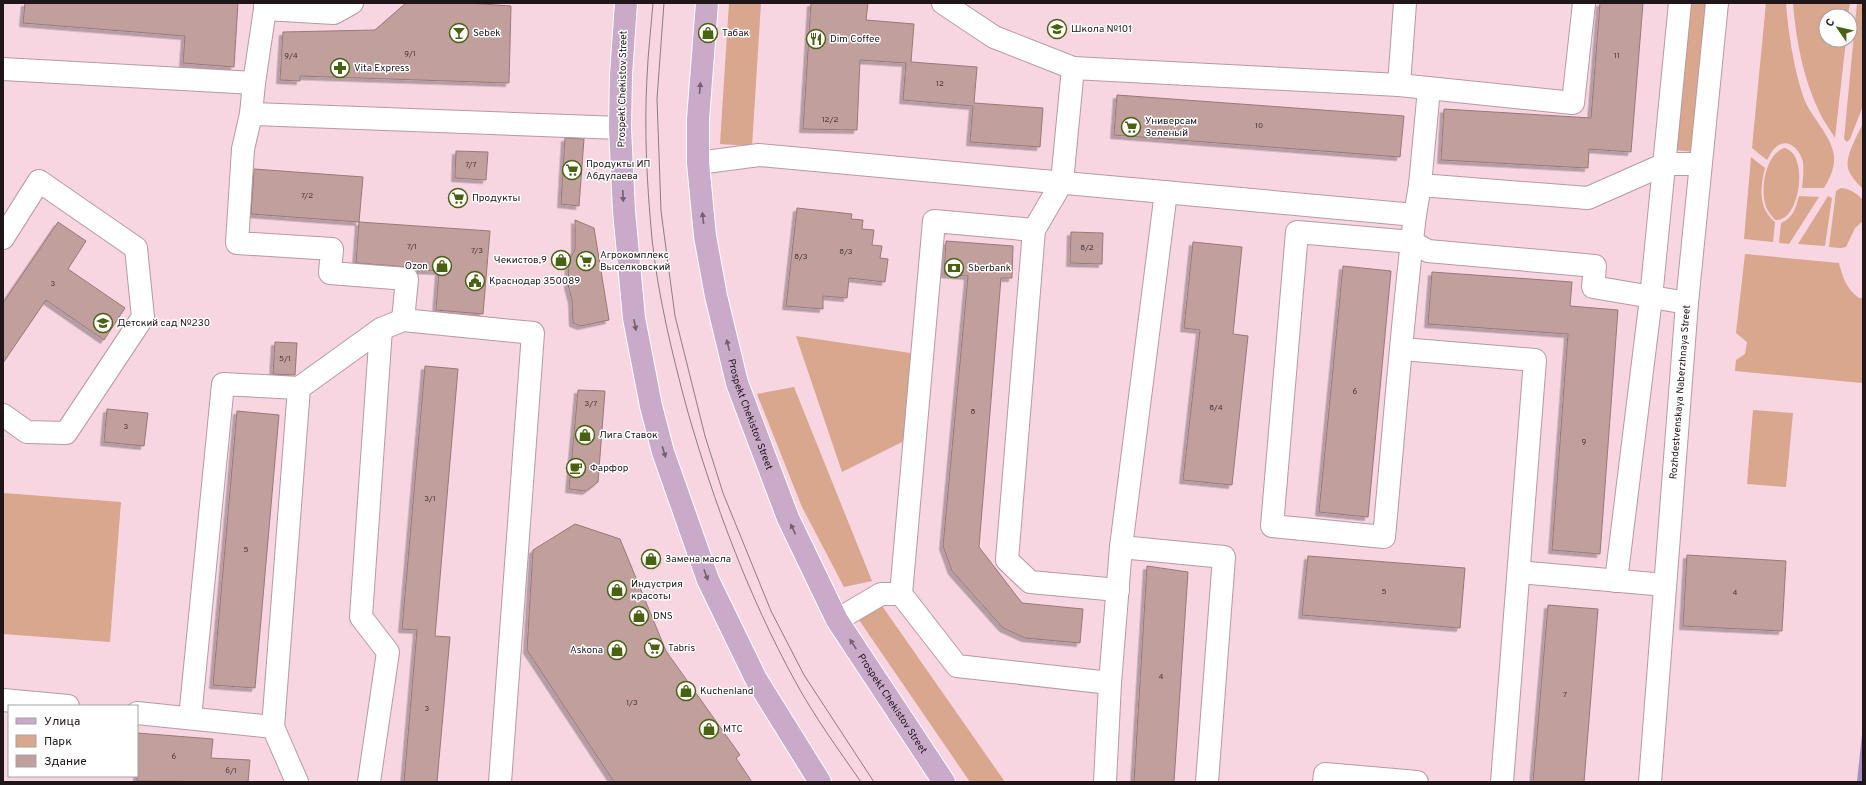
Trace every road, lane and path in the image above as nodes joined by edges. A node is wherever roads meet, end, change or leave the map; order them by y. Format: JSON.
{"nodes":[{"id":1,"x":352,"y":3,"type":"edge"},
{"id":2,"x":707,"y":3,"type":"edge"},
{"id":3,"x":943,"y":3,"type":"edge"},
{"id":4,"x":1405,"y":3,"type":"edge"},
{"id":5,"x":1584,"y":3,"type":"edge"},
{"id":6,"x":1680,"y":3,"type":"edge"},
{"id":7,"x":1717,"y":3,"type":"edge"},
{"id":8,"x":621,"y":4,"type":"edge"},
{"id":9,"x":265,"y":6,"type":"edge"},
{"id":10,"x":1073,"y":68,"type":"junction"},
{"id":11,"x":3,"y":69,"type":"edge"},
{"id":12,"x":254,"y":83,"type":"junction"},
{"id":13,"x":1399,"y":85,"type":"junction"},
{"id":14,"x":1429,"y":89,"type":"junction"},
{"id":15,"x":251,"y":114,"type":"junction"},
{"id":16,"x":620,"y":128,"type":"junction"},
{"id":17,"x":698,"y":163,"type":"junction"},
{"id":18,"x":1665,"y":164,"type":"junction"},
{"id":19,"x":1700,"y":164,"type":"junction"},
{"id":20,"x":1062,"y":182,"type":"junction"},
{"id":21,"x":1420,"y":185,"type":"junction"},
{"id":22,"x":1166,"y":192,"type":"junction"},
{"id":23,"x":1415,"y":215,"type":"junction"},
{"id":24,"x":1034,"y":230,"type":"junction"},
{"id":25,"x":3,"y":238,"type":"edge"},
{"id":26,"x":1412,"y":242,"type":"junction"},
{"id":27,"x":1651,"y":298,"type":"junction"},
{"id":28,"x":1686,"y":303,"type":"junction"},
{"id":29,"x":403,"y":320,"type":"junction"},
{"id":30,"x":381,"y":329,"type":"junction"},
{"id":31,"x":1402,"y":349,"type":"junction"},
{"id":32,"x":299,"y":388,"type":"junction"},
{"id":33,"x":3,"y":415,"type":"edge"},
{"id":34,"x":1121,"y":547,"type":"junction"},
{"id":35,"x":1519,"y":572,"type":"junction"},
{"id":36,"x":1616,"y":581,"type":"junction"},
{"id":37,"x":1665,"y":585,"type":"junction"},
{"id":38,"x":1118,"y":590,"type":"junction"},
{"id":39,"x":901,"y":594,"type":"junction"},
{"id":40,"x":837,"y":620,"type":"junction"},
{"id":41,"x":1110,"y":683,"type":"junction"},
{"id":42,"x":3,"y":700,"type":"edge"},
{"id":43,"x":57,"y":705,"type":"edge"},
{"id":44,"x":138,"y":713,"type":"edge"},
{"id":45,"x":190,"y":718,"type":"junction"},
{"id":46,"x":273,"y":727,"type":"junction"},
{"id":47,"x":297,"y":782,"type":"edge"},
{"id":48,"x":369,"y":782,"type":"edge"},
{"id":49,"x":500,"y":782,"type":"edge"},
{"id":50,"x":820,"y":782,"type":"edge"},
{"id":51,"x":944,"y":782,"type":"edge"},
{"id":52,"x":1105,"y":782,"type":"edge"},
{"id":53,"x":1207,"y":782,"type":"edge"},
{"id":54,"x":1324,"y":782,"type":"edge"},
{"id":55,"x":1417,"y":782,"type":"edge"},
{"id":56,"x":1502,"y":782,"type":"edge"},
{"id":57,"x":1650,"y":782,"type":"edge"}],
"edges":[{"from":1,"to":9,"type":"street"},
{"from":17,"to":2,"type":"main road","name":"Prospekt Chekistov Street","one_way":true},
{"from":3,"to":10,"type":"street"},
{"from":4,"to":13,"type":"street"},
{"from":5,"to":14,"type":"street"},
{"from":6,"to":18,"type":"street"},
{"from":7,"to":19,"type":"street","name":"Rozhdestvenskaya Naberzhnaya Street"},
{"from":8,"to":16,"type":"main road","name":"Prospekt Chekistov Street"},
{"from":9,"to":12,"type":"street"},
{"from":10,"to":13,"type":"street"},
{"from":10,"to":20,"type":"street"},
{"from":11,"to":12,"type":"street"},
{"from":12,"to":15,"type":"street"},
{"from":13,"to":14,"type":"street"},
{"from":14,"to":21,"type":"street"},
{"from":15,"to":16,"type":"street"},
{"from":15,"to":29,"type":"street"},
{"from":16,"to":50,"type":"main road","name":"Prospekt Chekistov Street","one_way":true},
{"from":17,"to":20,"type":"street"},
{"from":40,"to":17,"type":"main road","name":"Prospekt Chekistov Street","one_way":true},
{"from":18,"to":19,"type":"street"},
{"from":18,"to":21,"type":"street"},
{"from":18,"to":27,"type":"street"},
{"from":19,"to":28,"type":"street","name":"Rozhdestvenskaya Naberzhnaya Street"},
{"from":20,"to":22,"type":"street"},
{"from":20,"to":24,"type":"street"},
{"from":21,"to":23,"type":"street"},
{"from":22,"to":23,"type":"street"},
{"from":22,"to":34,"type":"street"},
{"from":23,"to":26,"type":"street"},
{"from":24,"to":38,"type":"street"},
{"from":24,"to":39,"type":"street"},
{"from":25,"to":33,"type":"street"},
{"from":26,"to":27,"type":"street"},
{"from":26,"to":31,"type":"street"},
{"from":26,"to":31,"type":"street"},
{"from":27,"to":28,"type":"street"},
{"from":27,"to":36,"type":"street"},
{"from":28,"to":37,"type":"street","name":"Rozhdestvenskaya Naberzhnaya Street"},
{"from":29,"to":30,"type":"street"},
{"from":29,"to":49,"type":"street"},
{"from":30,"to":32,"type":"street"},
{"from":30,"to":48,"type":"street"},
{"from":31,"to":35,"type":"street"},
{"from":32,"to":45,"type":"street"},
{"from":32,"to":46,"type":"street"},
{"from":34,"to":38,"type":"street"},
{"from":34,"to":53,"type":"street"},
{"from":35,"to":36,"type":"street"},
{"from":35,"to":56,"type":"street"},
{"from":36,"to":37,"type":"street"},
{"from":37,"to":57,"type":"street","name":"Rozhdestvenskaya Naberzhnaya Street"},
{"from":38,"to":41,"type":"street"},
{"from":39,"to":40,"type":"street"},
{"from":39,"to":41,"type":"street"},
{"from":51,"to":40,"type":"main road","name":"Prospekt Chekistov Street","one_way":true},
{"from":41,"to":52,"type":"street"},
{"from":42,"to":43,"type":"street"},
{"from":44,"to":45,"type":"street"},
{"from":45,"to":46,"type":"street"},
{"from":46,"to":47,"type":"street"},
{"from":54,"to":55,"type":"street"}]}
